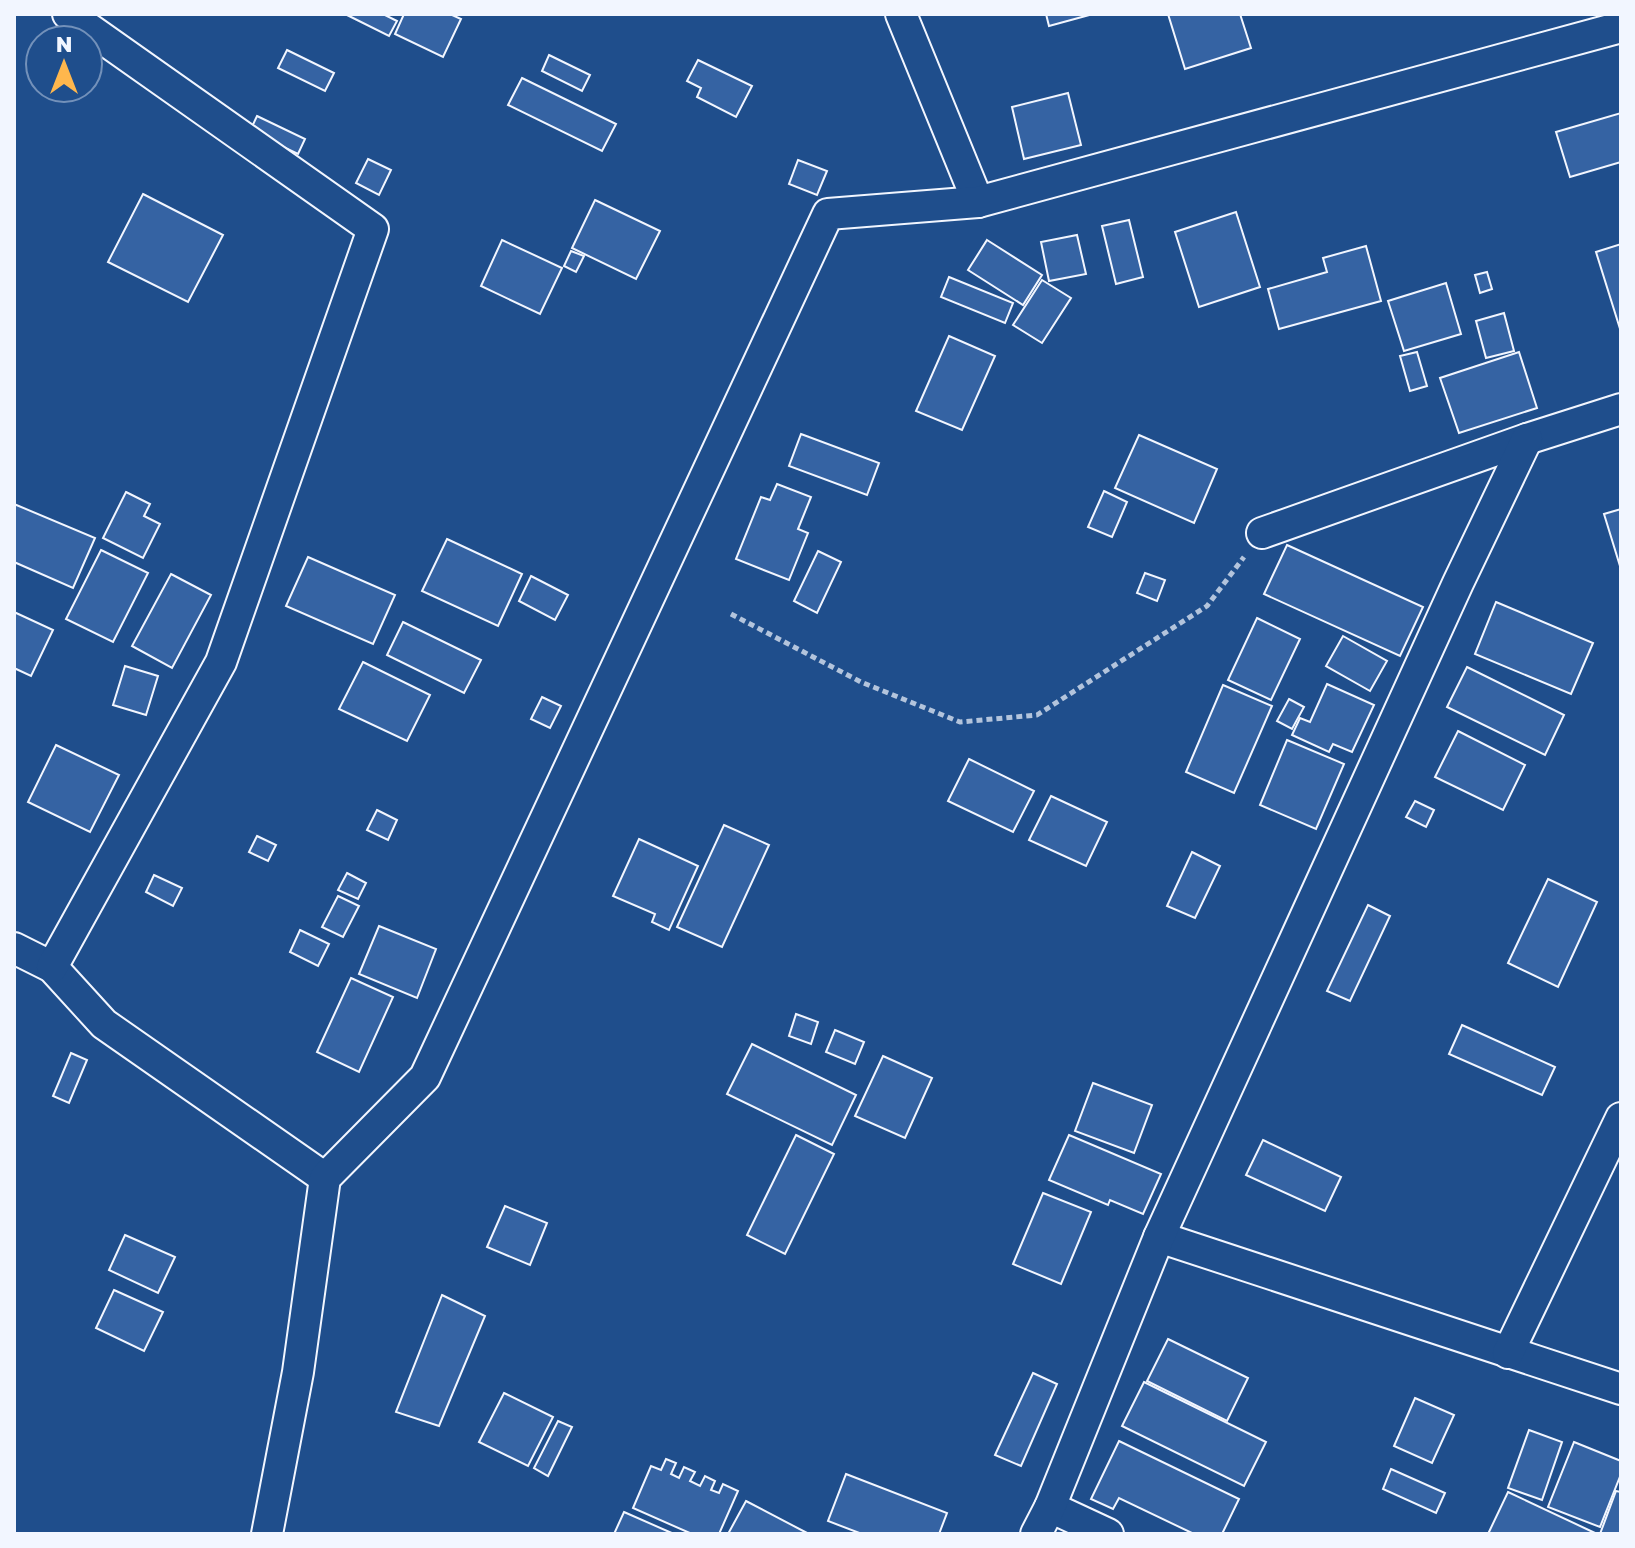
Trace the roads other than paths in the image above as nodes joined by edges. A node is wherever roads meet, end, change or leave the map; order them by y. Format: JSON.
{"nodes":[{"id":1,"x":68,"y":14,"type":"edge"},
{"id":2,"x":901,"y":14,"type":"edge"},
{"id":3,"x":1621,"y":27,"type":"edge"},
{"id":4,"x":978,"y":202,"type":"junction"},
{"id":5,"x":1621,"y":409,"type":"edge"},
{"id":6,"x":1527,"y":439,"type":"junction"},
{"id":7,"x":1262,"y":533,"type":"road end"},
{"id":8,"x":14,"y":948,"type":"edge"},
{"id":9,"x":52,"y":967,"type":"junction"},
{"id":10,"x":1621,"y":1118,"type":"edge"},
{"id":11,"x":325,"y":1178,"type":"junction"},
{"id":12,"x":1159,"y":1237,"type":"junction"},
{"id":13,"x":1508,"y":1353,"type":"junction"},
{"id":14,"x":1621,"y":1389,"type":"edge"},
{"id":15,"x":1050,"y":1507,"type":"junction"},
{"id":16,"x":267,"y":1534,"type":"edge"},
{"id":17,"x":1036,"y":1534,"type":"edge"},
{"id":18,"x":1108,"y":1534,"type":"edge"}],
"edges":[{"from":1,"to":9,"type":"street"},
{"from":2,"to":4,"type":"street"},
{"from":3,"to":4,"type":"street"},
{"from":4,"to":11,"type":"street"},
{"from":5,"to":6,"type":"street"},
{"from":6,"to":7,"type":"street"},
{"from":6,"to":12,"type":"street"},
{"from":8,"to":9,"type":"street"},
{"from":9,"to":11,"type":"street"},
{"from":10,"to":13,"type":"street"},
{"from":11,"to":16,"type":"street"},
{"from":12,"to":13,"type":"street"},
{"from":12,"to":15,"type":"street"},
{"from":13,"to":14,"type":"street"},
{"from":15,"to":17,"type":"street"},
{"from":15,"to":18,"type":"street"}]}
